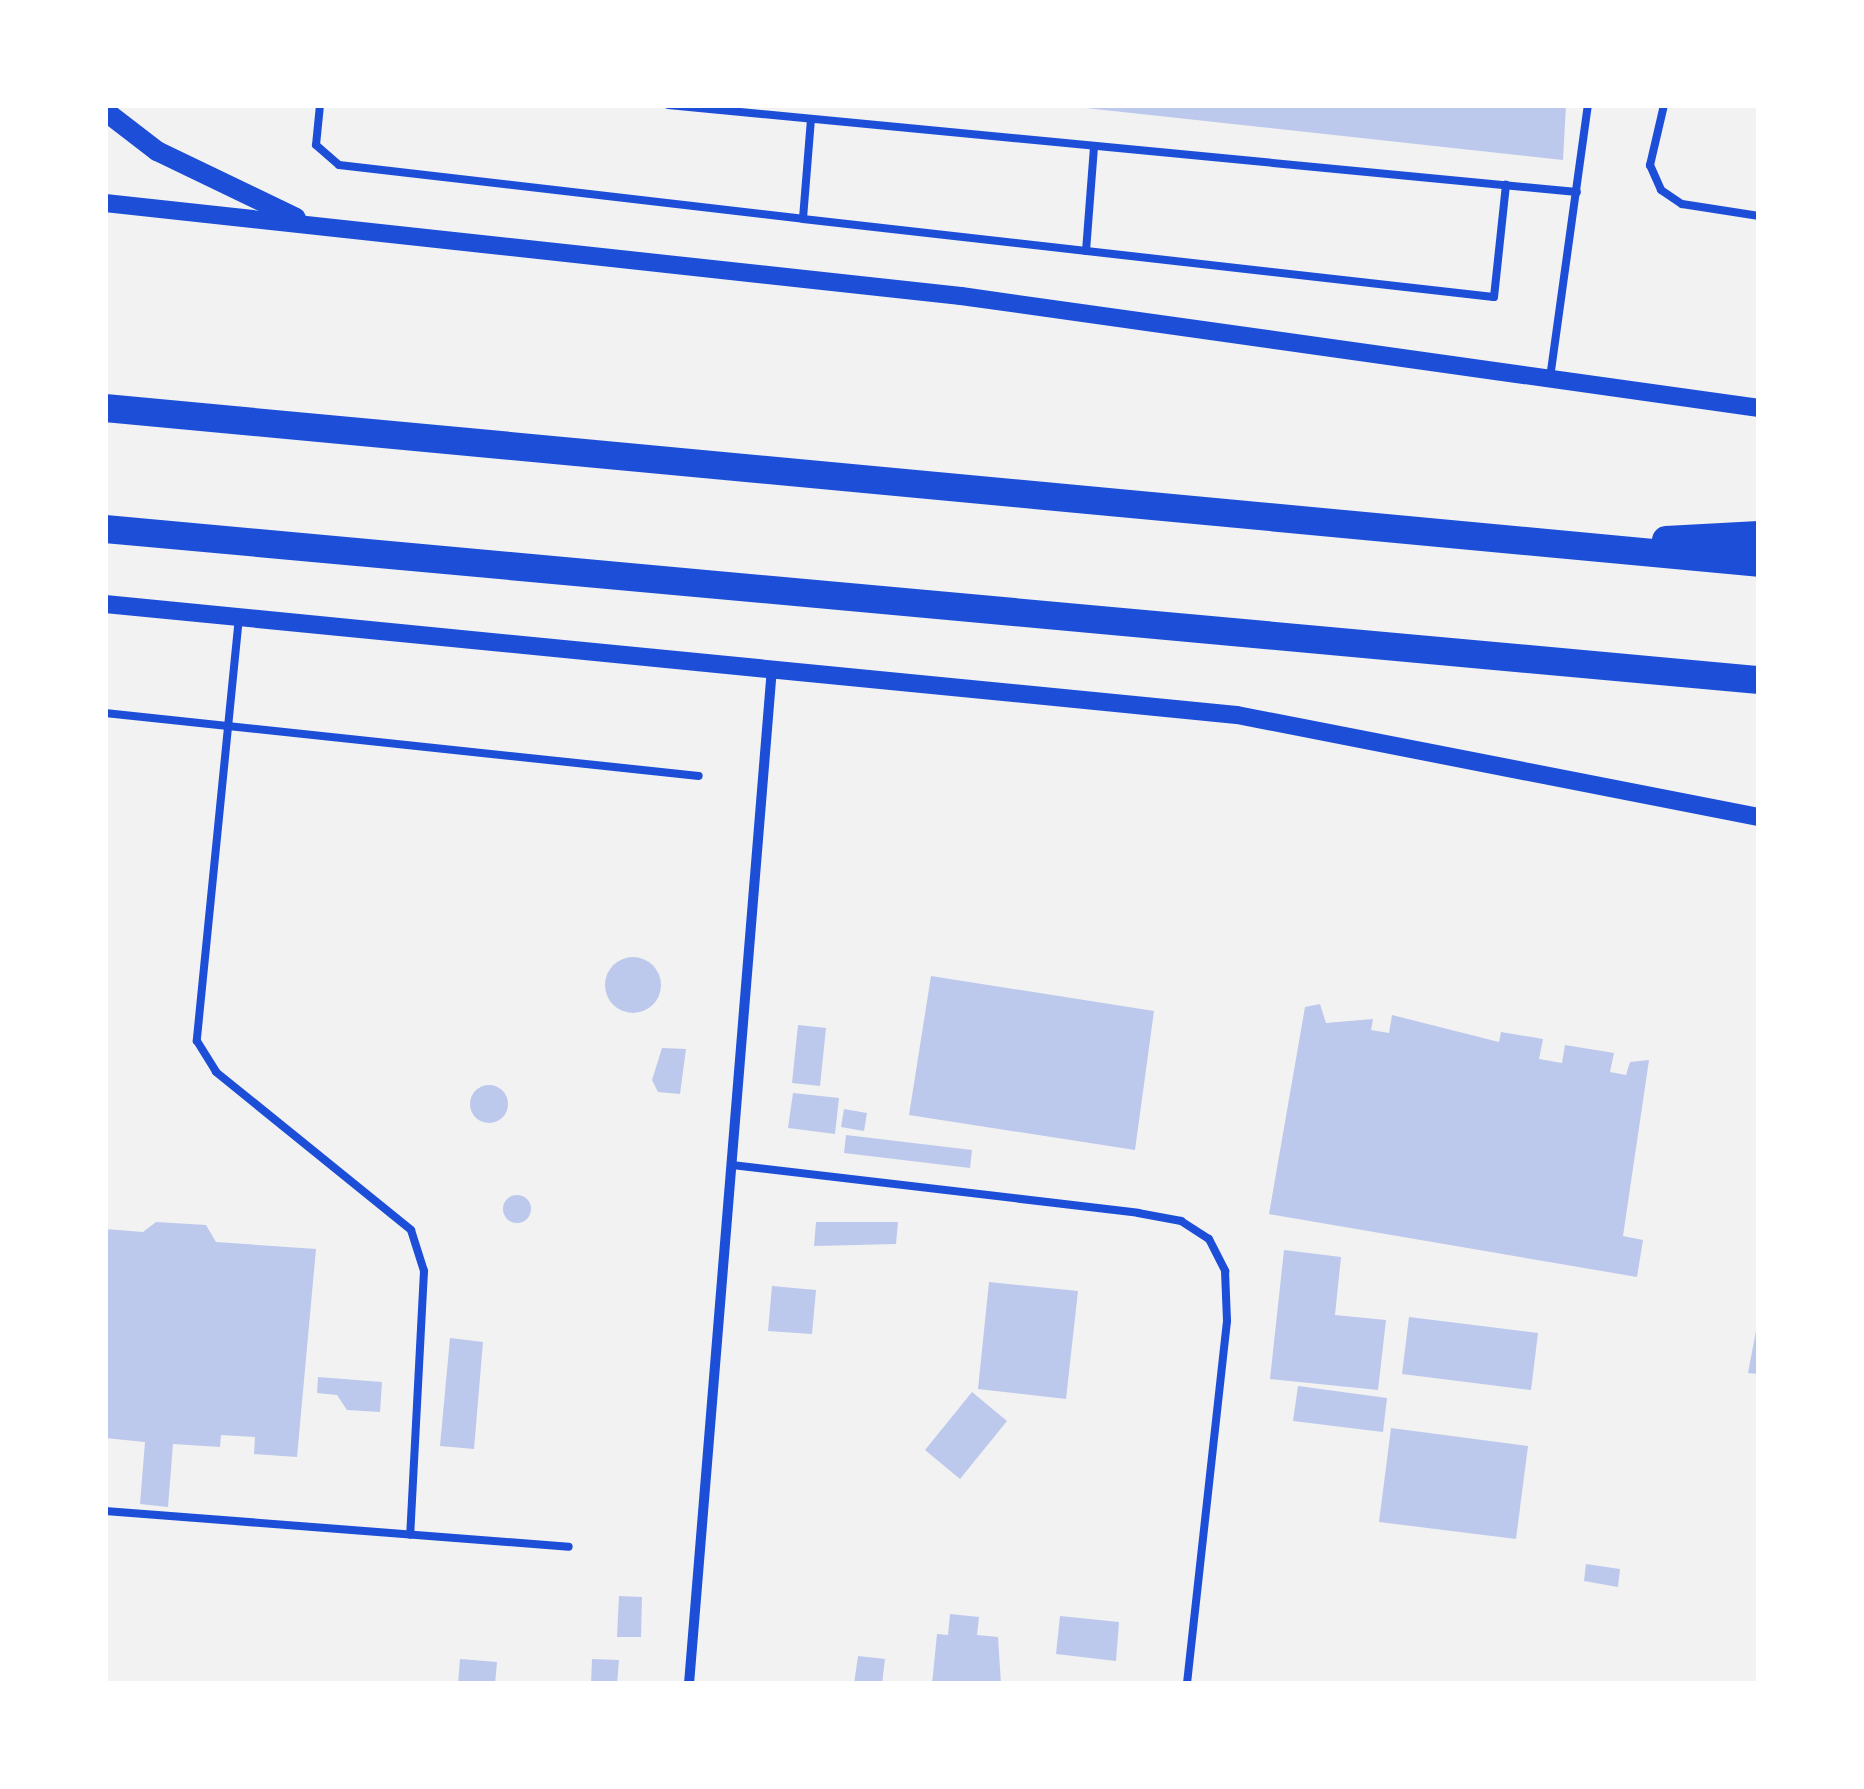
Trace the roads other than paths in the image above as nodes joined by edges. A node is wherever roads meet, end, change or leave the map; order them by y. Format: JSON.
{"nodes":[{"id":1,"x":320,"y":105,"type":"edge"},
{"id":2,"x":668,"y":105,"type":"edge"},
{"id":3,"x":1588,"y":105,"type":"edge"},
{"id":4,"x":1664,"y":105,"type":"edge"},
{"id":5,"x":105,"y":111,"type":"edge"},
{"id":6,"x":811,"y":119,"type":"junction"},
{"id":7,"x":1094,"y":146,"type":"junction"},
{"id":8,"x":1506,"y":185,"type":"junction"},
{"id":9,"x":1576,"y":192,"type":"junction"},
{"id":10,"x":105,"y":203,"type":"edge"},
{"id":11,"x":1759,"y":216,"type":"edge"},
{"id":12,"x":296,"y":218,"type":"junction"},
{"id":13,"x":802,"y":219,"type":"junction"},
{"id":14,"x":1086,"y":251,"type":"junction"},
{"id":15,"x":1550,"y":378,"type":"junction"},
{"id":16,"x":105,"y":408,"type":"edge"},
{"id":17,"x":1759,"y":408,"type":"edge"},
{"id":18,"x":105,"y":529,"type":"edge"},
{"id":19,"x":1759,"y":535,"type":"edge"},
{"id":20,"x":1606,"y":546,"type":"junction"},
{"id":21,"x":1759,"y":562,"type":"edge"},
{"id":22,"x":105,"y":604,"type":"edge"},
{"id":23,"x":239,"y":617,"type":"junction"},
{"id":24,"x":772,"y":669,"type":"junction"},
{"id":25,"x":1759,"y":680,"type":"edge"},
{"id":26,"x":105,"y":713,"type":"edge"},
{"id":27,"x":232,"y":726,"type":"junction"},
{"id":28,"x":699,"y":776,"type":"dead end"},
{"id":29,"x":1759,"y":818,"type":"edge"},
{"id":30,"x":732,"y":1165,"type":"junction"},
{"id":31,"x":105,"y":1511,"type":"edge"},
{"id":32,"x":410,"y":1535,"type":"junction"},
{"id":33,"x":568,"y":1547,"type":"dead end"},
{"id":34,"x":689,"y":1684,"type":"edge"},
{"id":35,"x":1187,"y":1684,"type":"edge"}],
"edges":[{"from":1,"to":13,"type":"lane"},
{"from":2,"to":6,"type":"lane"},
{"from":3,"to":9,"type":"lane"},
{"from":4,"to":11,"type":"lane"},
{"from":5,"to":12,"type":"main road"},
{"from":6,"to":7,"type":"lane"},
{"from":6,"to":13,"type":"lane"},
{"from":7,"to":8,"type":"lane"},
{"from":7,"to":14,"type":"lane"},
{"from":8,"to":9,"type":"lane"},
{"from":8,"to":14,"type":"lane"},
{"from":9,"to":15,"type":"lane"},
{"from":10,"to":12,"type":"street"},
{"from":12,"to":15,"type":"street"},
{"from":13,"to":14,"type":"lane"},
{"from":15,"to":17,"type":"street"},
{"from":16,"to":20,"type":"highway"},
{"from":18,"to":25,"type":"highway"},
{"from":19,"to":20,"type":"highway"},
{"from":20,"to":21,"type":"highway"},
{"from":22,"to":23,"type":"street"},
{"from":23,"to":24,"type":"street"},
{"from":23,"to":27,"type":"lane"},
{"from":24,"to":29,"type":"street"},
{"from":24,"to":30,"type":"street"},
{"from":26,"to":27,"type":"lane"},
{"from":27,"to":28,"type":"lane"},
{"from":27,"to":32,"type":"lane"},
{"from":30,"to":34,"type":"street"},
{"from":30,"to":35,"type":"lane"},
{"from":31,"to":32,"type":"lane"},
{"from":32,"to":33,"type":"lane"}]}
